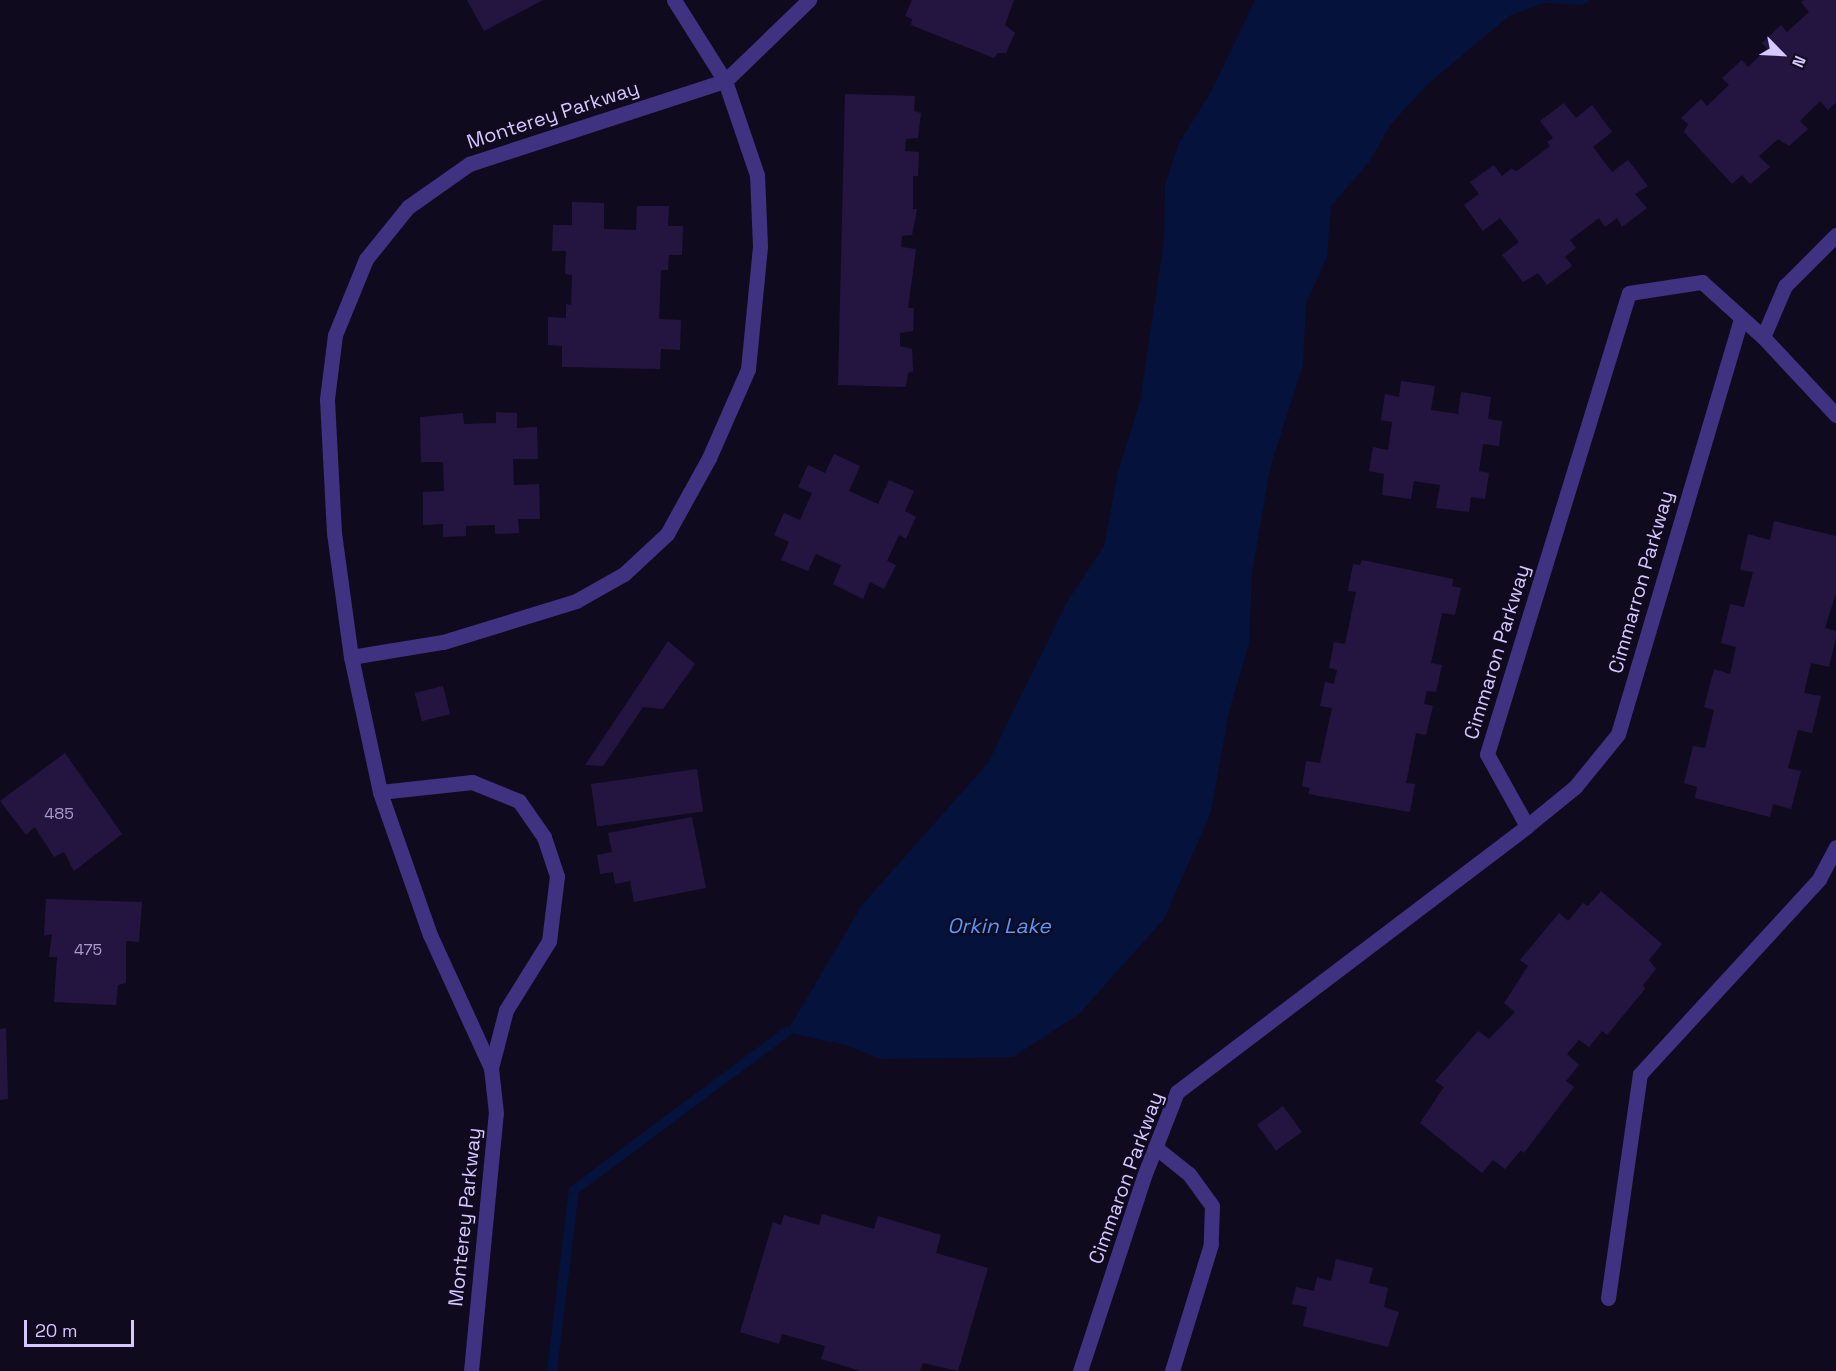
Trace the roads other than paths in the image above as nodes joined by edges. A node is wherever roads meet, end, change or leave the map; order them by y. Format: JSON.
{"nodes":[{"id":1,"x":674,"y":0,"type":"edge"},
{"id":2,"x":809,"y":0,"type":"edge"},
{"id":3,"x":725,"y":81,"type":"junction"},
{"id":4,"x":1836,"y":235,"type":"edge"},
{"id":5,"x":1742,"y":318,"type":"junction"},
{"id":6,"x":1763,"y":337,"type":"junction"},
{"id":7,"x":1836,"y":415,"type":"edge"},
{"id":8,"x":351,"y":657,"type":"junction"},
{"id":9,"x":380,"y":792,"type":"junction"},
{"id":10,"x":1527,"y":826,"type":"junction"},
{"id":11,"x":1836,"y":847,"type":"edge"},
{"id":12,"x":491,"y":1068,"type":"junction"},
{"id":13,"x":1155,"y":1147,"type":"junction"},
{"id":14,"x":1608,"y":1298,"type":"dead end"},
{"id":15,"x":471,"y":1371,"type":"edge"},
{"id":16,"x":1080,"y":1371,"type":"edge"},
{"id":17,"x":1172,"y":1371,"type":"edge"}],
"edges":[{"from":1,"to":3,"type":"street"},
{"from":2,"to":3,"type":"street","name":"Monterey Parkway"},
{"from":3,"to":8,"type":"street","name":"Monterey Parkway"},
{"from":3,"to":8,"type":"street"},
{"from":4,"to":6,"type":"street"},
{"from":5,"to":6,"type":"street","name":"Cimmaron Parkway"},
{"from":5,"to":10,"type":"street","name":"Cimmarron Parkway"},
{"from":5,"to":10,"type":"street","name":"Cimmaron Parkway"},
{"from":6,"to":7,"type":"street","name":"Cimmaron Parkway"},
{"from":8,"to":9,"type":"street","name":"Monterey Parkway"},
{"from":9,"to":12,"type":"street","name":"Monterey Parkway"},
{"from":9,"to":12,"type":"street","name":"Monterey Parkway"},
{"from":10,"to":13,"type":"street","name":"Cimmaron Parkway"},
{"from":11,"to":14,"type":"street"},
{"from":12,"to":15,"type":"street","name":"Monterey Parkway"},
{"from":13,"to":16,"type":"street","name":"Cimmaron Parkway"},
{"from":13,"to":17,"type":"street"}]}
